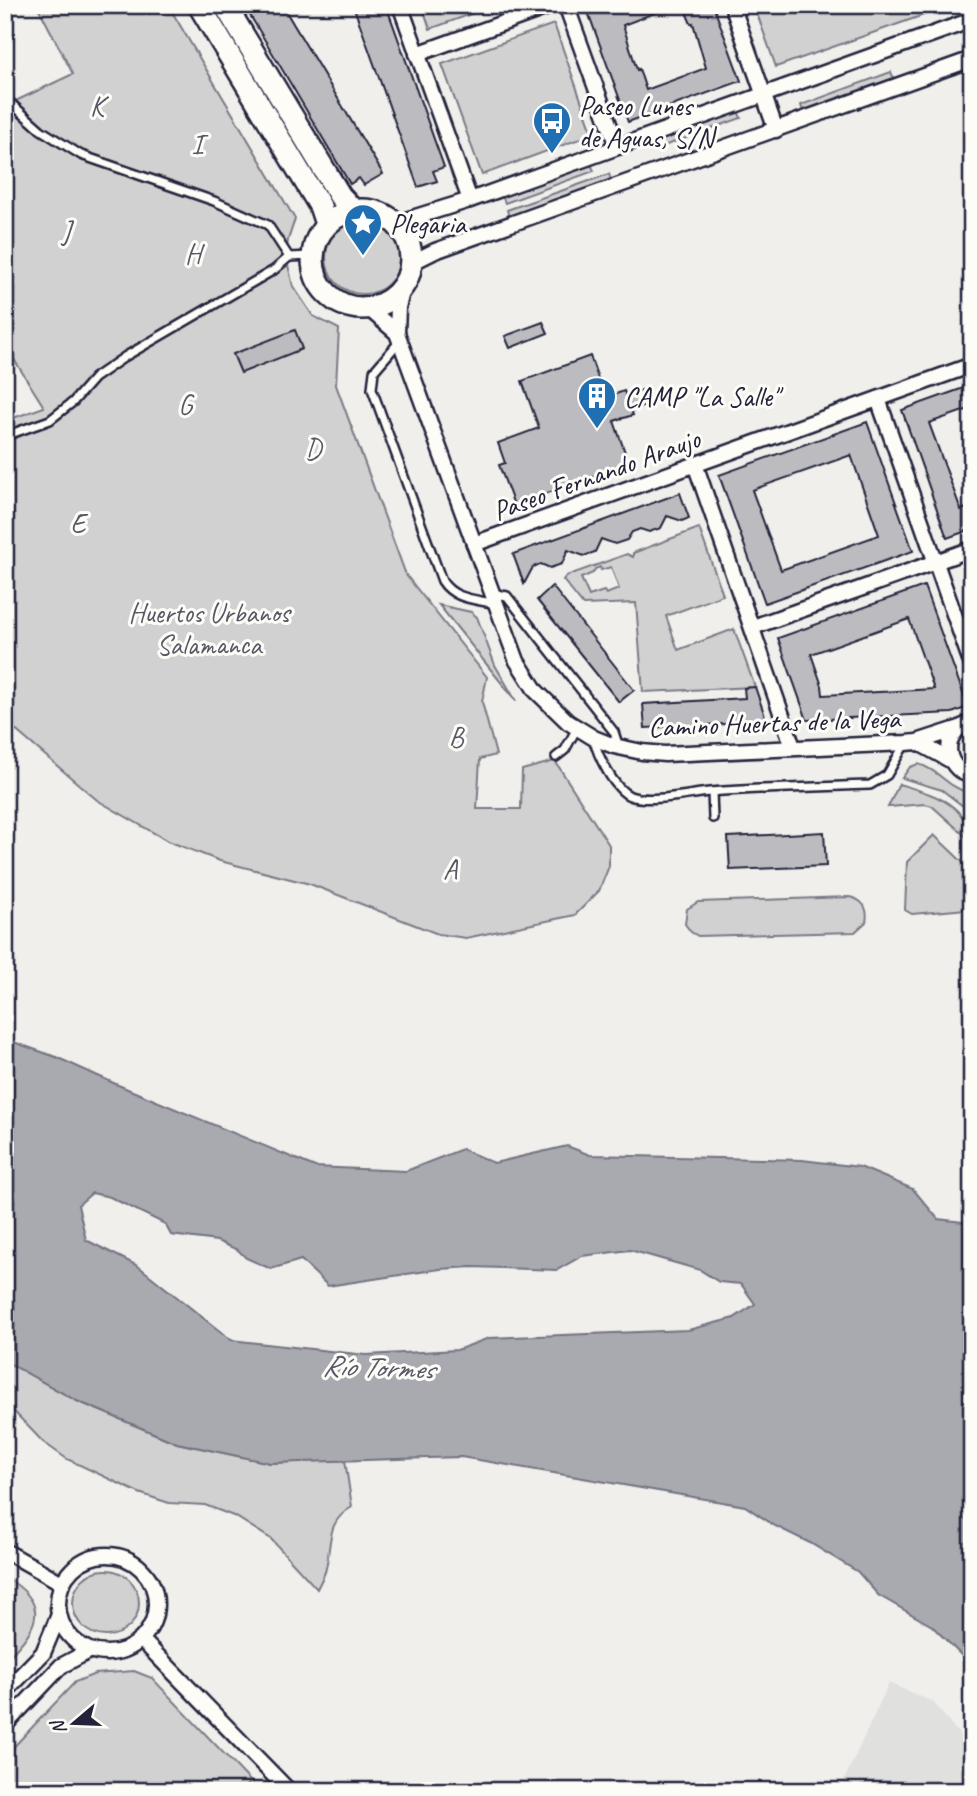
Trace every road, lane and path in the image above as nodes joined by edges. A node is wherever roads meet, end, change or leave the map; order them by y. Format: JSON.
{"nodes":[{"id":1,"x":199,"y":5,"type":"edge"},
{"id":2,"x":225,"y":5,"type":"edge"},
{"id":3,"x":400,"y":5,"type":"edge"},
{"id":4,"x":553,"y":5,"type":"edge"},
{"id":5,"x":566,"y":5,"type":"edge"},
{"id":6,"x":732,"y":5,"type":"edge"},
{"id":7,"x":972,"y":20,"type":"edge"},
{"id":8,"x":417,"y":54,"type":"junction"},
{"id":9,"x":972,"y":59,"type":"edge"},
{"id":10,"x":764,"y":94,"type":"junction"},
{"id":11,"x":5,"y":98,"type":"edge"},
{"id":12,"x":776,"y":130,"type":"junction"},
{"id":13,"x":617,"y":146,"type":"junction"},
{"id":14,"x":470,"y":200,"type":"junction"},
{"id":15,"x":353,"y":210,"type":"junction"},
{"id":16,"x":396,"y":223,"type":"junction"},
{"id":17,"x":326,"y":225,"type":"junction"},
{"id":18,"x":312,"y":256,"type":"junction"},
{"id":19,"x":289,"y":257,"type":"junction"},
{"id":20,"x":411,"y":262,"type":"junction"},
{"id":21,"x":404,"y":285,"type":"junction"},
{"id":22,"x":368,"y":308,"type":"junction"},
{"id":23,"x":398,"y":337,"type":"junction"},
{"id":24,"x":972,"y":365,"type":"edge"},
{"id":25,"x":878,"y":399,"type":"junction"},
{"id":26,"x":5,"y":436,"type":"edge"},
{"id":27,"x":695,"y":464,"type":"junction"},
{"id":28,"x":474,"y":544,"type":"junction"},
{"id":29,"x":972,"y":549,"type":"edge"},
{"id":30,"x":936,"y":562,"type":"junction"},
{"id":31,"x":494,"y":599,"type":"junction"},
{"id":32,"x":752,"y":627,"type":"junction"},
{"id":33,"x":972,"y":665,"type":"edge"},
{"id":34,"x":967,"y":724,"type":"edge"},
{"id":35,"x":577,"y":728,"type":"junction"},
{"id":36,"x":594,"y":738,"type":"junction"},
{"id":37,"x":911,"y":742,"type":"junction"},
{"id":38,"x":619,"y":747,"type":"junction"},
{"id":39,"x":793,"y":747,"type":"junction"},
{"id":40,"x":556,"y":757,"type":"dead end"},
{"id":41,"x":950,"y":760,"type":"junction"},
{"id":42,"x":972,"y":776,"type":"edge"},
{"id":43,"x":712,"y":792,"type":"junction"},
{"id":44,"x":713,"y":818,"type":"dead end"},
{"id":45,"x":5,"y":1551,"type":"edge"},
{"id":46,"x":61,"y":1583,"type":"junction"},
{"id":47,"x":58,"y":1617,"type":"junction"},
{"id":48,"x":142,"y":1640,"type":"junction"},
{"id":49,"x":89,"y":1651,"type":"junction"},
{"id":50,"x":5,"y":1692,"type":"edge"},
{"id":51,"x":5,"y":1725,"type":"edge"},
{"id":52,"x":282,"y":1788,"type":"edge"}],
"edges":[{"from":1,"to":17,"type":"main road"},
{"from":2,"to":15,"type":"main road"},
{"from":3,"to":8,"type":"street"},
{"from":4,"to":8,"type":"street"},
{"from":5,"to":13,"type":"street"},
{"from":6,"to":10,"type":"street"},
{"from":7,"to":10,"type":"street"},
{"from":8,"to":14,"type":"street"},
{"from":9,"to":12,"type":"street"},
{"from":10,"to":12,"type":"street"},
{"from":10,"to":13,"type":"street"},
{"from":11,"to":19,"type":"lane"},
{"from":12,"to":20,"type":"street"},
{"from":13,"to":14,"type":"street"},
{"from":14,"to":16,"type":"street"},
{"from":15,"to":16,"type":"main road"},
{"from":15,"to":17,"type":"main road"},
{"from":16,"to":20,"type":"main road"},
{"from":17,"to":18,"type":"main road"},
{"from":18,"to":19,"type":"lane"},
{"from":18,"to":22,"type":"main road"},
{"from":19,"to":26,"type":"lane"},
{"from":20,"to":21,"type":"main road"},
{"from":21,"to":22,"type":"main road"},
{"from":21,"to":23,"type":"street"},
{"from":22,"to":23,"type":"street"},
{"from":23,"to":28,"type":"street","name":"Camino Huertas de la Vega"},
{"from":23,"to":31,"type":"lane"},
{"from":24,"to":25,"type":"street","name":"Paseo Fernando Araujo"},
{"from":25,"to":27,"type":"street","name":"Paseo Fernando Araujo"},
{"from":25,"to":30,"type":"street"},
{"from":27,"to":28,"type":"street","name":"Paseo Fernando Araujo"},
{"from":27,"to":32,"type":"street"},
{"from":28,"to":31,"type":"street","name":"Camino Huertas de la Vega"},
{"from":29,"to":30,"type":"street"},
{"from":30,"to":32,"type":"street"},
{"from":30,"to":33,"type":"street"},
{"from":31,"to":35,"type":"street","name":"Camino Huertas de la Vega"},
{"from":31,"to":38,"type":"lane"},
{"from":32,"to":39,"type":"street"},
{"from":34,"to":37,"type":"street","name":"Camino Huertas de la Vega"},
{"from":34,"to":41,"type":"street"},
{"from":35,"to":36,"type":"street","name":"Camino Huertas de la Vega"},
{"from":35,"to":40,"type":"lane"},
{"from":36,"to":38,"type":"street","name":"Camino Huertas de la Vega"},
{"from":36,"to":43,"type":"lane"},
{"from":37,"to":39,"type":"street","name":"Camino Huertas de la Vega"},
{"from":37,"to":41,"type":"street","name":"Camino Huertas de la Vega"},
{"from":37,"to":43,"type":"lane"},
{"from":38,"to":39,"type":"street","name":"Camino Huertas de la Vega"},
{"from":41,"to":42,"type":"street","name":"Camino Huertas de la Vega"},
{"from":43,"to":44,"type":"lane"},
{"from":45,"to":46,"type":"street"},
{"from":46,"to":47,"type":"street"},
{"from":46,"to":48,"type":"street"},
{"from":47,"to":49,"type":"street"},
{"from":47,"to":50,"type":"street"},
{"from":48,"to":49,"type":"street"},
{"from":48,"to":52,"type":"street"},
{"from":49,"to":51,"type":"street"}]}
